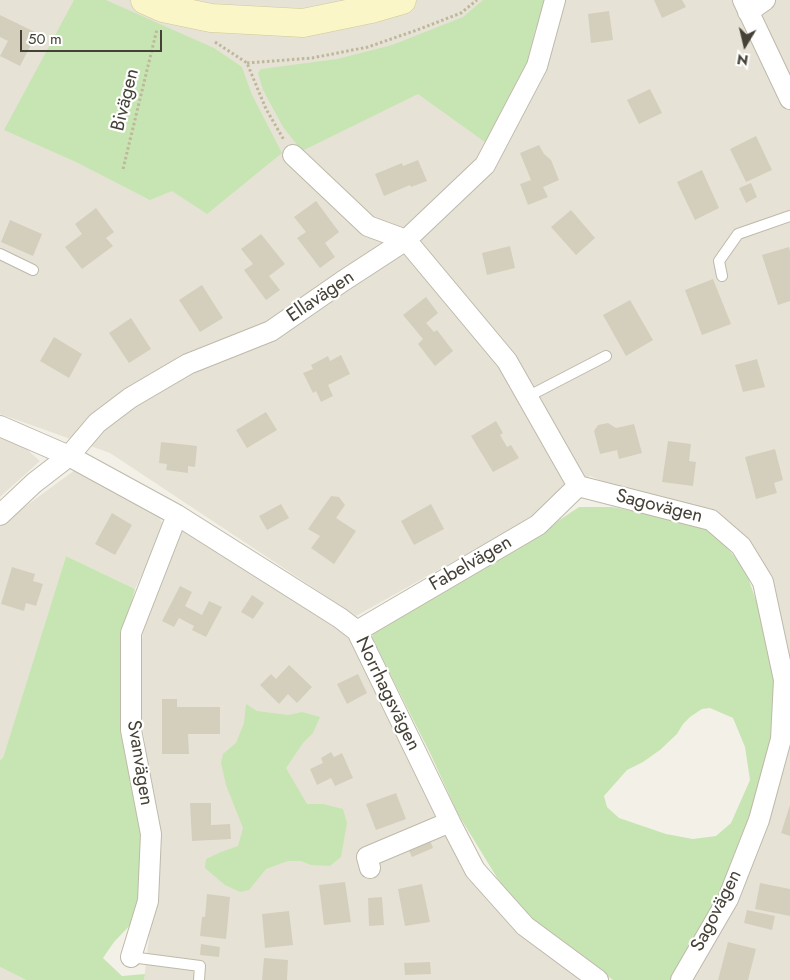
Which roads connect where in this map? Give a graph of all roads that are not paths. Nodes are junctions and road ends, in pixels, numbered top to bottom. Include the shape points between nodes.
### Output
1 (402, 0) edge
2 (555, 0) edge
3 (764, 0) edge
4 (154, 4) edge
5 (746, 6) edge
6 (790, 99) edge
7 (293, 155) road end
8 (790, 216) edge
9 (406, 240) junction
10 (0, 254) edge
11 (33, 270) dead end
12 (722, 276) dead end
13 (606, 356) dead end
14 (527, 397) junction
15 (0, 426) edge
16 (69, 456) junction
17 (578, 486) junction
18 (0, 515) edge
19 (177, 515) junction
20 (357, 631) junction
21 (450, 822) junction
22 (370, 868) dead end
23 (132, 957) joint
24 (199, 980) edge
25 (598, 980) edge
26 (680, 980) edge

1 - 4 street via 303,23 211,18
2 - 9 street, Ellavägen via 537,66 485,165
3 - 5 street
5 - 6 street
7 - 9 street via 368,226
8 - 12 lane via 738,234 719,261
9 - 14 street via 507,361
9 - 16 street, Ellavägen via 271,331 188,364 130,398 97,424
10 - 11 lane
13 - 14 lane
14 - 17 street
15 - 16 street, Norrhagsvägen
16 - 18 street, Ellavägen
16 - 19 street, Norrhagsvägen
17 - 20 street, Fabelvägen via 538,525
17 - 26 street, Sagovägen via 711,520 741,546 763,582 784,680 781,739 758,820 728,899
19 - 20 street, Norrhagsvägen
19 - 23 street, Svanvägen via 131,633 131,730 151,834 148,902
20 - 21 street, Norrhagsvägen
21 - 22 street via 367,857
21 - 25 street, Norrhagsvägen via 476,870 525,926
23 - 24 lane via 200,966

